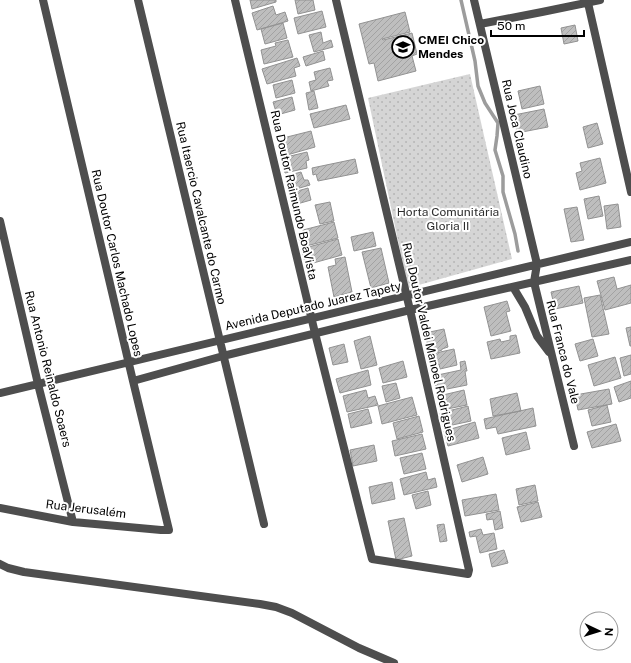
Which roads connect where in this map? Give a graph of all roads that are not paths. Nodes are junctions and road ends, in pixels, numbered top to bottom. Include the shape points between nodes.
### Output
1 (44, 0) edge
2 (138, 0) edge
3 (235, 0) edge
4 (336, 0) edge
5 (474, 0) edge
6 (600, 0) edge
7 (588, 2) junction
8 (480, 24) junction
9 (631, 192) edge
10 (0, 221) edge
11 (631, 242) edge
12 (631, 260) edge
13 (537, 264) junction
14 (534, 282) junction
15 (513, 287) junction
16 (406, 296) junction
17 (410, 310) junction
18 (312, 318) junction
19 (315, 333) junction
20 (219, 340) junction
21 (222, 356) junction
22 (552, 356) junction
23 (128, 362) junction
24 (133, 381) junction
25 (38, 384) junction
26 (0, 393) edge
27 (574, 446) dead end
28 (0, 508) edge
29 (73, 522) junction
30 (264, 524) dead end
31 (169, 530) joint
32 (372, 559) joint
33 (0, 564) edge
34 (394, 663) edge

1 - 23 street, Rua Doutor Carlos Machado Lopes
2 - 20 street, Rua Itaercio Cavalcante do Carmo
3 - 18 street, Rua Doutor Raimundo BoaVista
4 - 16 street, Rua Doutor Valdei Manoel Rodrigues
5 - 8 street, Rua Joca Claudino
6 - 7 street
7 - 8 street
7 - 9 street
8 - 13 street, Rua Joca Claudino
10 - 25 street, Rua Antonio Reinaldo Soaers
11 - 13 street, Avenida Deputado Juarez Tapety
12 - 14 street
13 - 14 street, Rua Franca do Vale
13 - 16 street, Avenida Deputado Juarez Tapety
14 - 15 street
14 - 22 street, Rua Franca do Vale
15 - 17 street
15 - 22 street via 537,336
16 - 17 street, Rua Doutor Valdei Manoel Rodrigues
16 - 18 street, Avenida Deputado Juarez Tapety
17 - 19 street
17 - 32 street, Rua Doutor Valdei Manoel Rodrigues via 469,570 468,574
18 - 19 street, Rua Doutor Raimundo BoaVista
18 - 20 street, Avenida Deputado Juarez Tapety
19 - 21 street
19 - 32 street, Rua Doutor Raimundo BoaVista
20 - 21 street, Rua Itaercio Cavalcante do Carmo
20 - 23 street, Avenida Deputado Juarez Tapety
21 - 24 street
21 - 30 street, Rua Itaercio Cavalcante do Carmo
22 - 27 street, Rua Franca do Vale
23 - 24 street, Rua Doutor Carlos Machado Lopes
23 - 25 street, Avenida Deputado Juarez Tapety
24 - 31 street, Rua Doutor Carlos Machado Lopes
25 - 26 street, Avenida Deputado Juarez Tapety
25 - 29 street, Rua Antonio Reinaldo Soaers
28 - 29 street, Rua Jerusalém
29 - 31 street, Rua Jerusalém
33 - 34 street via 24,572 276,607

